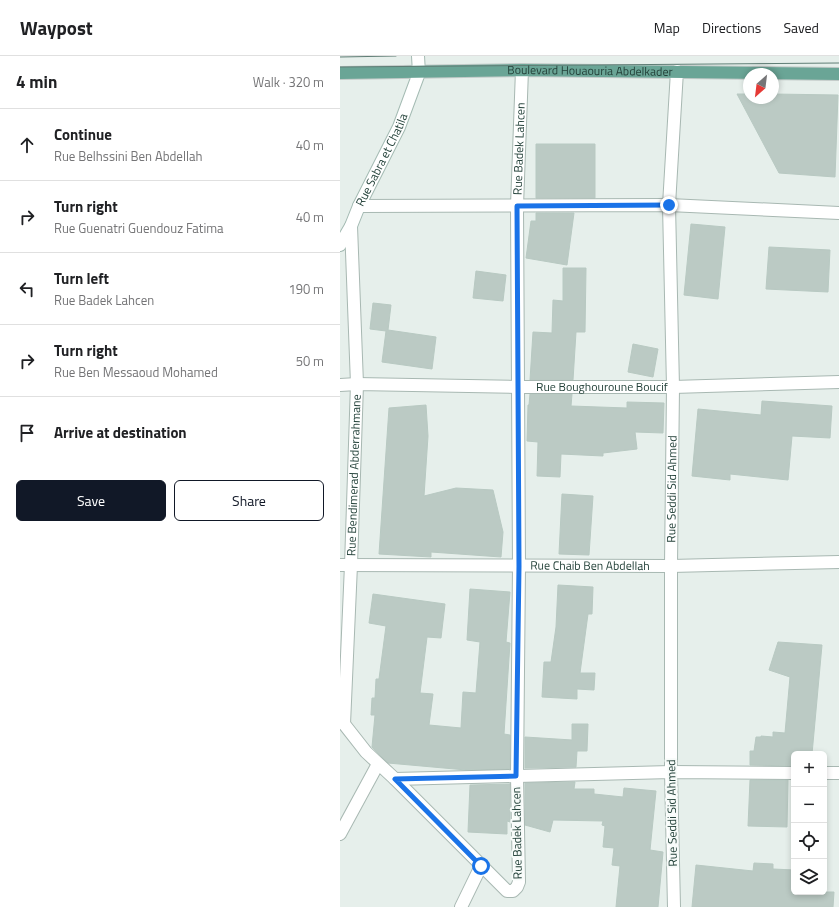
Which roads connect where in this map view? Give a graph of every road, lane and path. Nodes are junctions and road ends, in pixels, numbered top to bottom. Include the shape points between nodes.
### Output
1 (418, 56) edge
2 (522, 70) junction
3 (677, 72) junction
4 (340, 73) edge
5 (419, 73) junction
6 (839, 74) edge
7 (669, 205) junction
8 (360, 206) junction
9 (517, 206) junction
10 (839, 213) edge
11 (351, 226) junction
12 (340, 245) edge
13 (839, 382) edge
14 (357, 384) junction
15 (340, 385) edge
16 (518, 387) junction
17 (673, 387) junction
18 (839, 562) edge
19 (346, 565) edge
20 (519, 566) junction
21 (671, 566) junction
22 (342, 723) edge
23 (378, 764) junction
24 (671, 772) junction
25 (791, 773) edge
26 (827, 773) edge
27 (839, 773) edge
28 (516, 776) junction
29 (395, 779) junction
30 (340, 834) edge
31 (481, 866) junction
32 (461, 907) edge
33 (674, 907) edge

1 - 5 street
2 - 3 main road, Boulevard Houaouria Abdelkader
2 - 5 main road, Boulevard Houaouria Abdelkader
2 - 9 street, Rue Badek Lahcen
3 - 6 main road, Boulevard Houaouria Abdelkader
3 - 7 street, Rue Seddi Sid Ahmed
4 - 5 main road, Boulevard Houaouria Abdelkader
5 - 8 street, Rue Sabra et Chatila via 399,127
7 - 9 street
7 - 10 street
7 - 17 street, Rue Seddi Sid Ahmed
8 - 9 street
8 - 11 street, Rue Sabra et Chatila
9 - 16 street, Rue Badek Lahcen
11 - 12 street, Rue Sabra et Chatila
11 - 14 street, Rue Bendimerad Abderrahmane
13 - 17 street, Rue Boughouroune Boucif
14 - 15 street, Rue Boughouroune Boucif
14 - 16 street, Rue Boughouroune Boucif
14 - 19 street, Rue Bendimerad Abderrahmane
16 - 17 street, Rue Boughouroune Boucif
16 - 20 street, Rue Badek Lahcen
17 - 21 street, Rue Seddi Sid Ahmed
18 - 21 street, Rue Chaib Ben Abdellah
19 - 20 street, Rue Chaib Ben Abdellah
19 - 22 street, Rue Bendimerad Abderrahmane
20 - 21 street, Rue Chaib Ben Abdellah
20 - 28 street, Rue Badek Lahcen
21 - 24 street, Rue Seddi Sid Ahmed
22 - 23 street
23 - 29 street
23 - 30 street
24 - 25 street
24 - 28 street
24 - 33 street, Rue Seddi Sid Ahmed
26 - 27 street
28 - 29 street
28 - 31 street, Rue Badek Lahcen via 519,882 517,887 513,891 507,891
29 - 31 street
31 - 32 street

